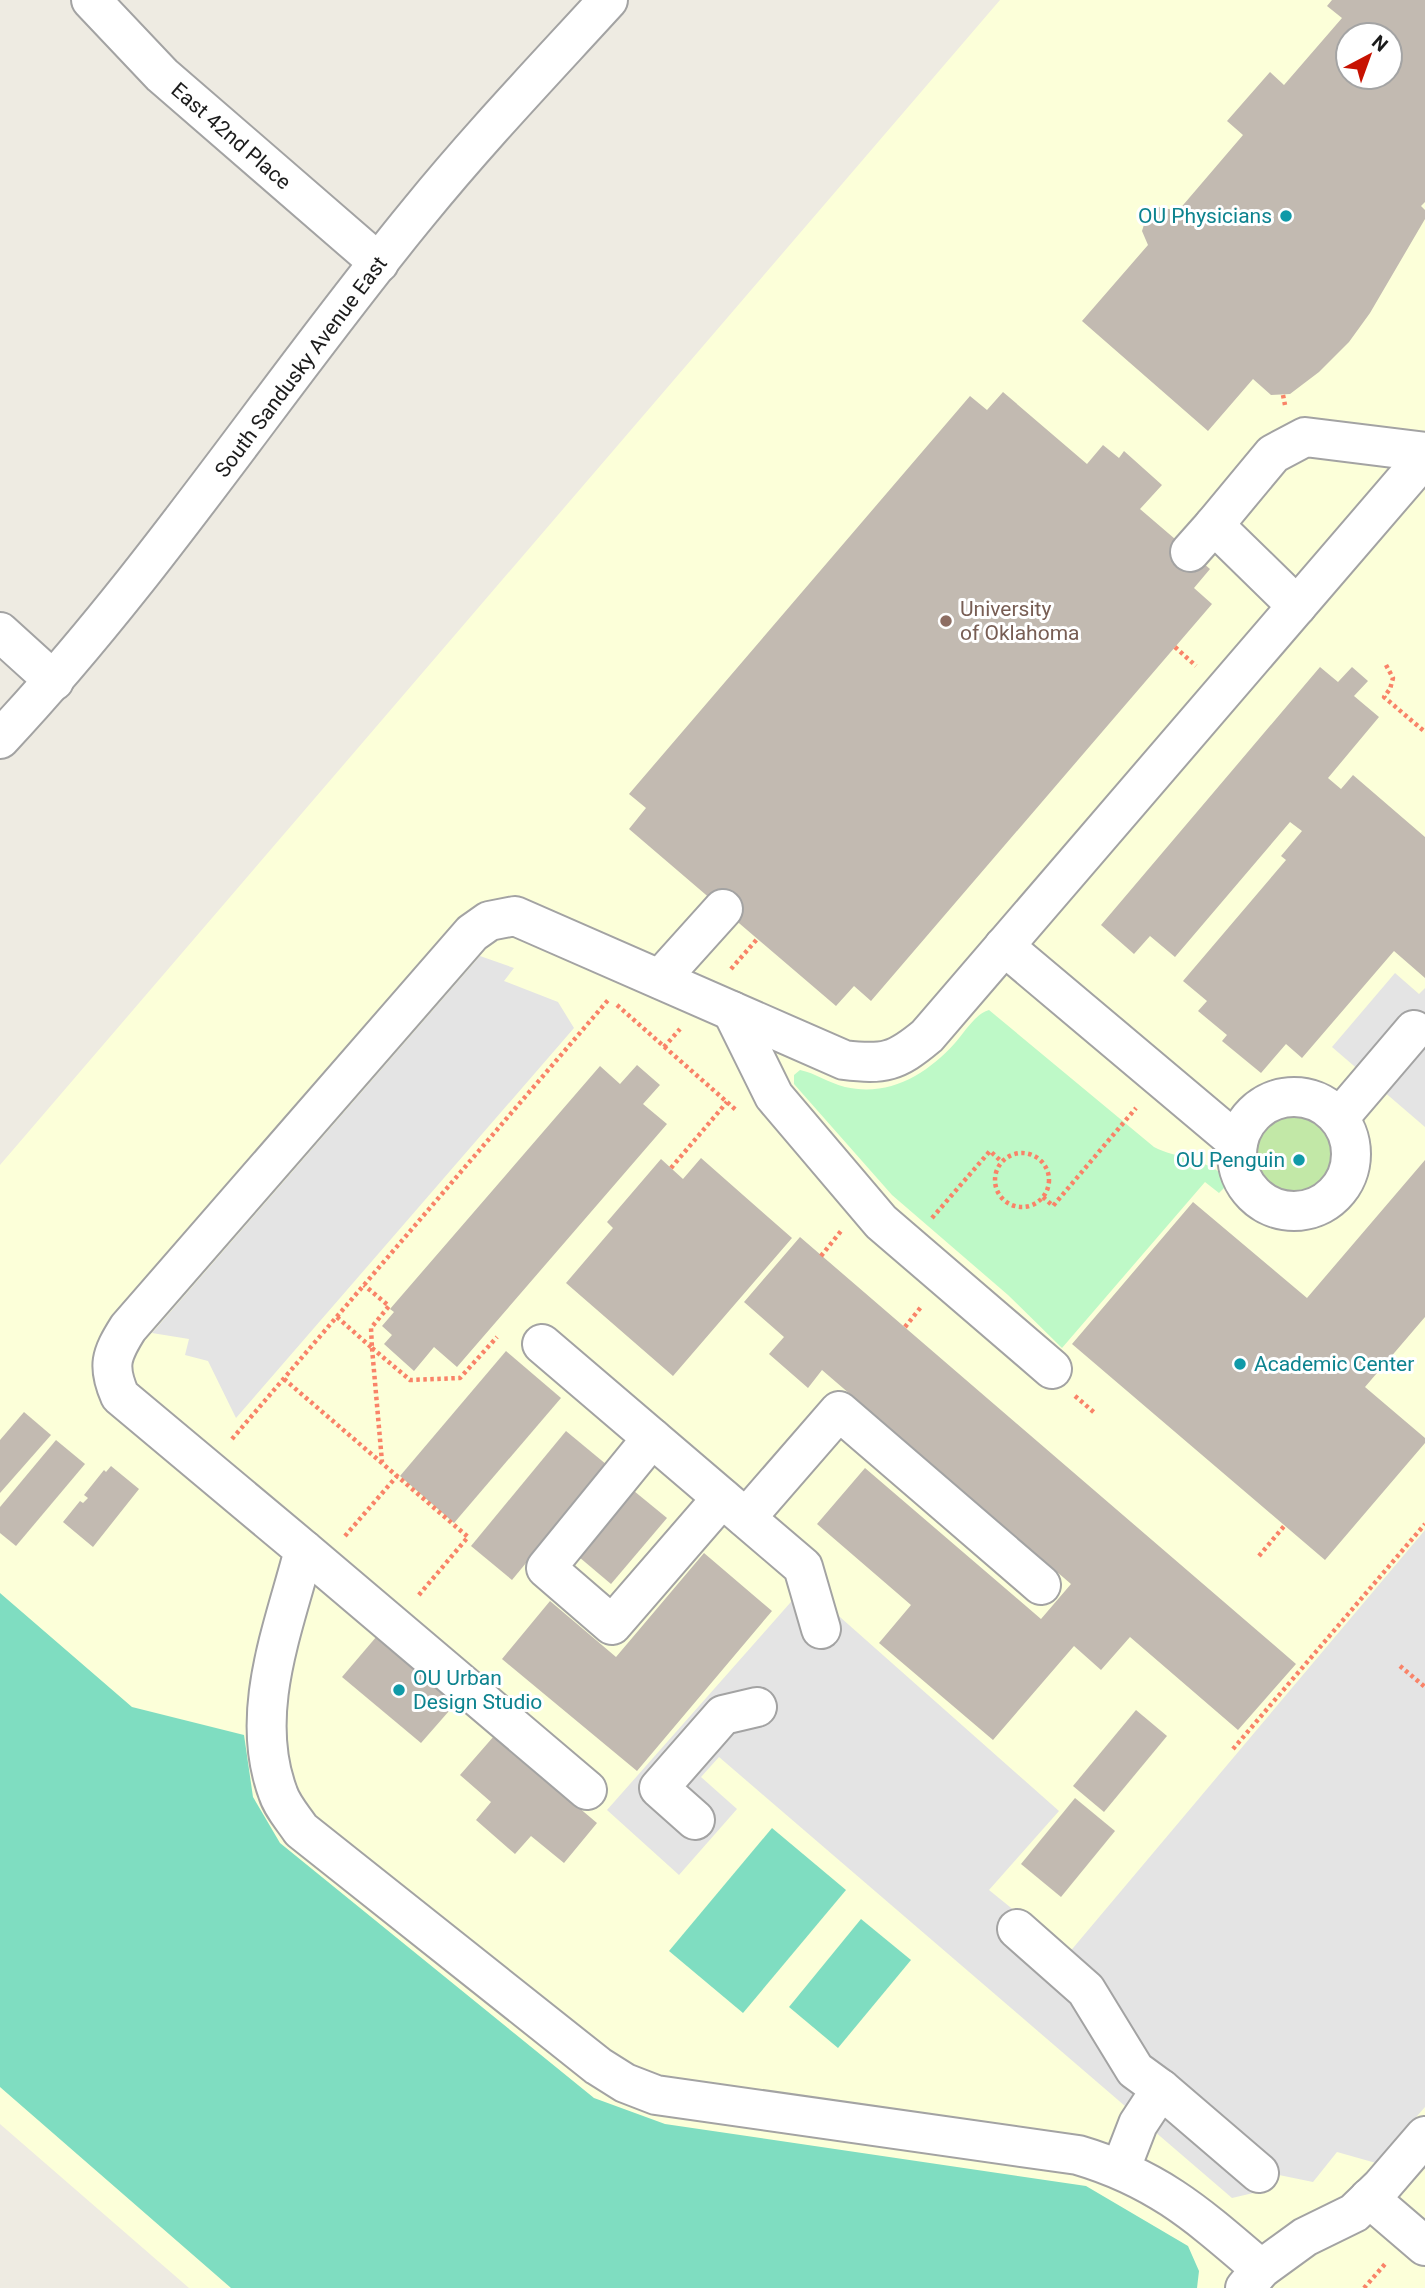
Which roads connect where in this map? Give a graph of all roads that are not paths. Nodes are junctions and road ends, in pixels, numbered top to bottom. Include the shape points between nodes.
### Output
1 (92, 0) edge
2 (608, 0) edge
3 (379, 263) junction
4 (1425, 452) edge
5 (1425, 457) edge
6 (1297, 606) junction
7 (0, 632) edge
8 (54, 681) junction
9 (0, 739) edge
10 (733, 917) dead end
11 (1004, 946) junction
12 (672, 984) junction
13 (732, 1011) junction
14 (1414, 1030) dead end
15 (1339, 1118) junction
16 (1238, 1143) junction
17 (542, 1344) dead end
18 (1052, 1369) dead end
19 (652, 1438) junction
20 (734, 1508) junction
21 (320, 1547) junction
22 (1041, 1585) dead end
23 (821, 1629) dead end
24 (757, 1707) dead end
25 (587, 1790) dead end
26 (695, 1820) dead end
27 (1017, 1929) dead end
28 (1161, 2089) junction
29 (1425, 2136) edge
30 (1121, 2168) junction
31 (1259, 2174) dead end
32 (1369, 2198) junction
33 (1425, 2246) edge
34 (1253, 2278) edge

1 - 3 street, East 42nd Place via 162,75
2 - 3 street, South Sandusky Avenue East via 417,213
3 - 8 street, South Sandusky Avenue East via 177,531
4 - 6 street via 1305,437 1273,454 1202,539
5 - 6 street
6 - 11 street
7 - 8 street
8 - 9 street, South Sandusky Avenue East
10 - 12 street
11 - 13 street via 927,1036 887,1063 844,1060
11 - 16 street
12 - 13 street
12 - 21 street via 515,916 489,921 472,933 128,1328 113,1352 112,1377 120,1396
13 - 18 street via 774,1096 881,1222
14 - 15 street
15 - 16 street via 1310,1100 1282,1098 1268,1102 1252,1116
15 - 16 street via 1350,1146 1347,1174 1331,1197 1305,1210 1277,1209 1253,1194 1239,1169
17 - 19 street
19 - 20 street
19 - 20 street via 546,1568 612,1625
20 - 22 street via 839,1411
20 - 23 street via 803,1567
21 - 25 street
21 - 30 street via 270,1681 266,1722 269,1766 279,1796 301,1830 598,2066 656,2095 1079,2155
24 - 26 street via 723,1715 659,1788
27 - 28 street via 1086,1990 1135,2070
28 - 30 street via 1138,2124
28 - 31 street
29 - 32 street
30 - 34 street via 1184,2204
32 - 33 street
32 - 34 street via 1354,2213 1305,2237

